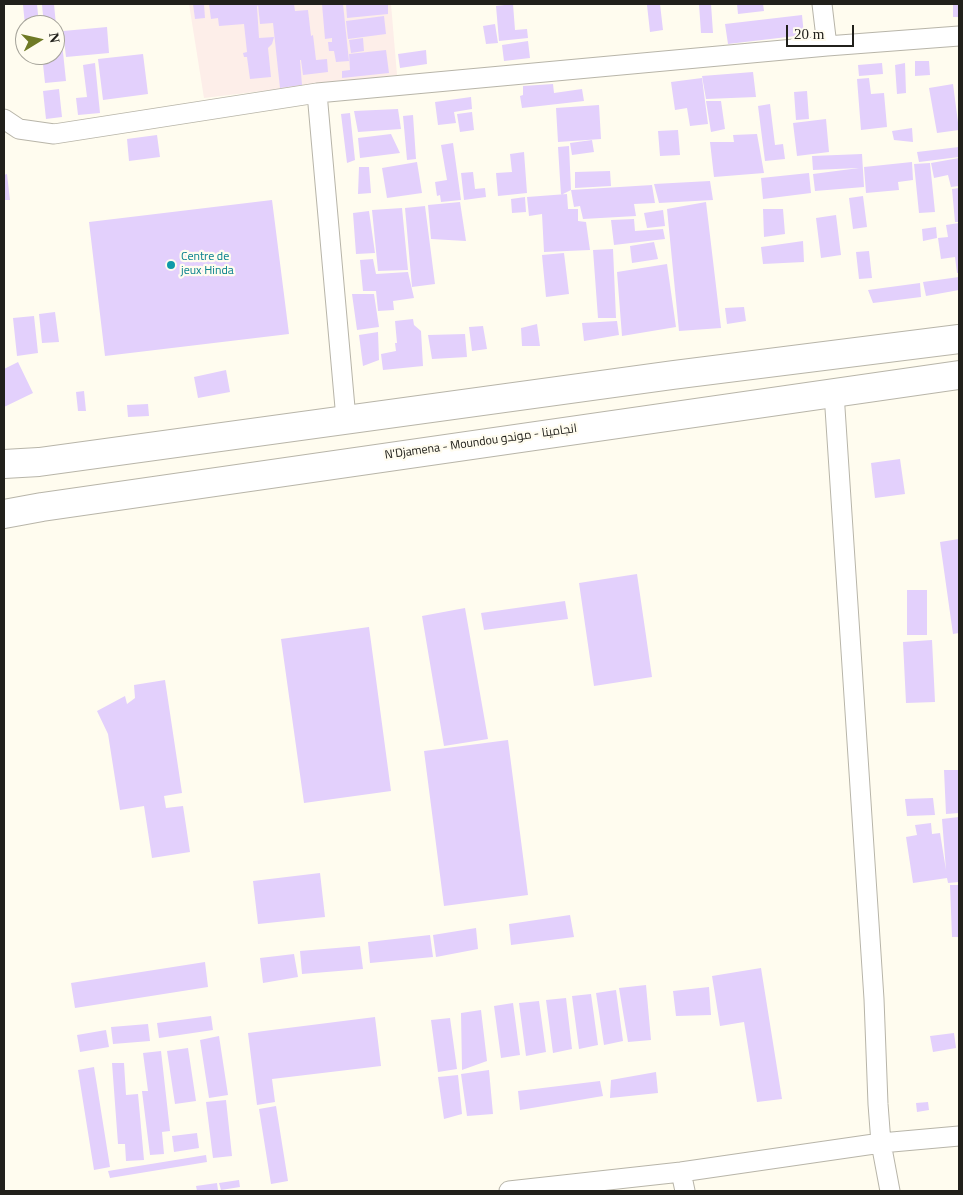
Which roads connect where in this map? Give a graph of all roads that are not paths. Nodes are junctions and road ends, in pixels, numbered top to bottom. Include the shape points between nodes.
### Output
1 (822, 4) edge
2 (959, 36) edge
3 (827, 46) junction
4 (317, 93) junction
5 (4, 119) edge
6 (959, 339) edge
7 (959, 375) edge
8 (834, 393) junction
9 (346, 419) junction
10 (4, 464) edge
11 (4, 514) edge
12 (959, 1136) edge
13 (881, 1142) junction
14 (681, 1172) junction
15 (509, 1191) edge
16 (685, 1191) edge
17 (890, 1191) edge

1 - 3 street
2 - 3 street
3 - 4 street
4 - 5 street via 54,134 19,128
4 - 9 street
6 - 9 main road
7 - 8 main road, N'Djamena - Moundou انجامينا - موندو
8 - 11 main road, N'Djamena - Moundou انجامينا - موندو
8 - 13 street
9 - 10 main road
12 - 13 street
13 - 14 street
13 - 17 street
14 - 15 street
14 - 16 street

